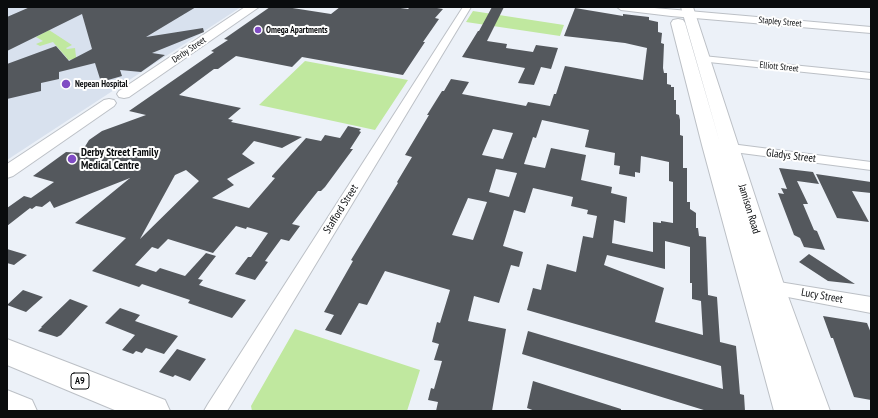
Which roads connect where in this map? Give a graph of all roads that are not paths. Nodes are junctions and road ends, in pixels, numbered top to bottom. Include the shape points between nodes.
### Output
1 (253, 7) edge
2 (467, 7) edge
3 (621, 7) edge
4 (682, 10) edge
5 (871, 30) edge
6 (695, 58) junction
7 (871, 76) edge
8 (721, 146) junction
9 (871, 166) edge
10 (7, 172) edge
11 (763, 286) junction
12 (871, 305) edge
13 (7, 352) edge
14 (7, 405) edge
15 (21, 411) edge
16 (154, 411) edge
17 (215, 411) edge
18 (789, 411) edge
19 (815, 411) edge

1 - 10 street, Derby Street via 124,94 115,93 109,96 105,100 109,103
2 - 17 street, Stafford Street
3 - 4 street, Stapley Street
4 - 5 street, Stapley Street
4 - 6 main road, Jamison Road
6 - 7 street, Elliott Street
6 - 8 main road, Jamison Road
8 - 9 street, Gladys Street
8 - 11 main road, Jamison Road
11 - 12 street, Lucy Street
11 - 18 main road, Jamison Road
11 - 19 main road, Jamison Road
13 - 16 highway, A9
14 - 15 highway

